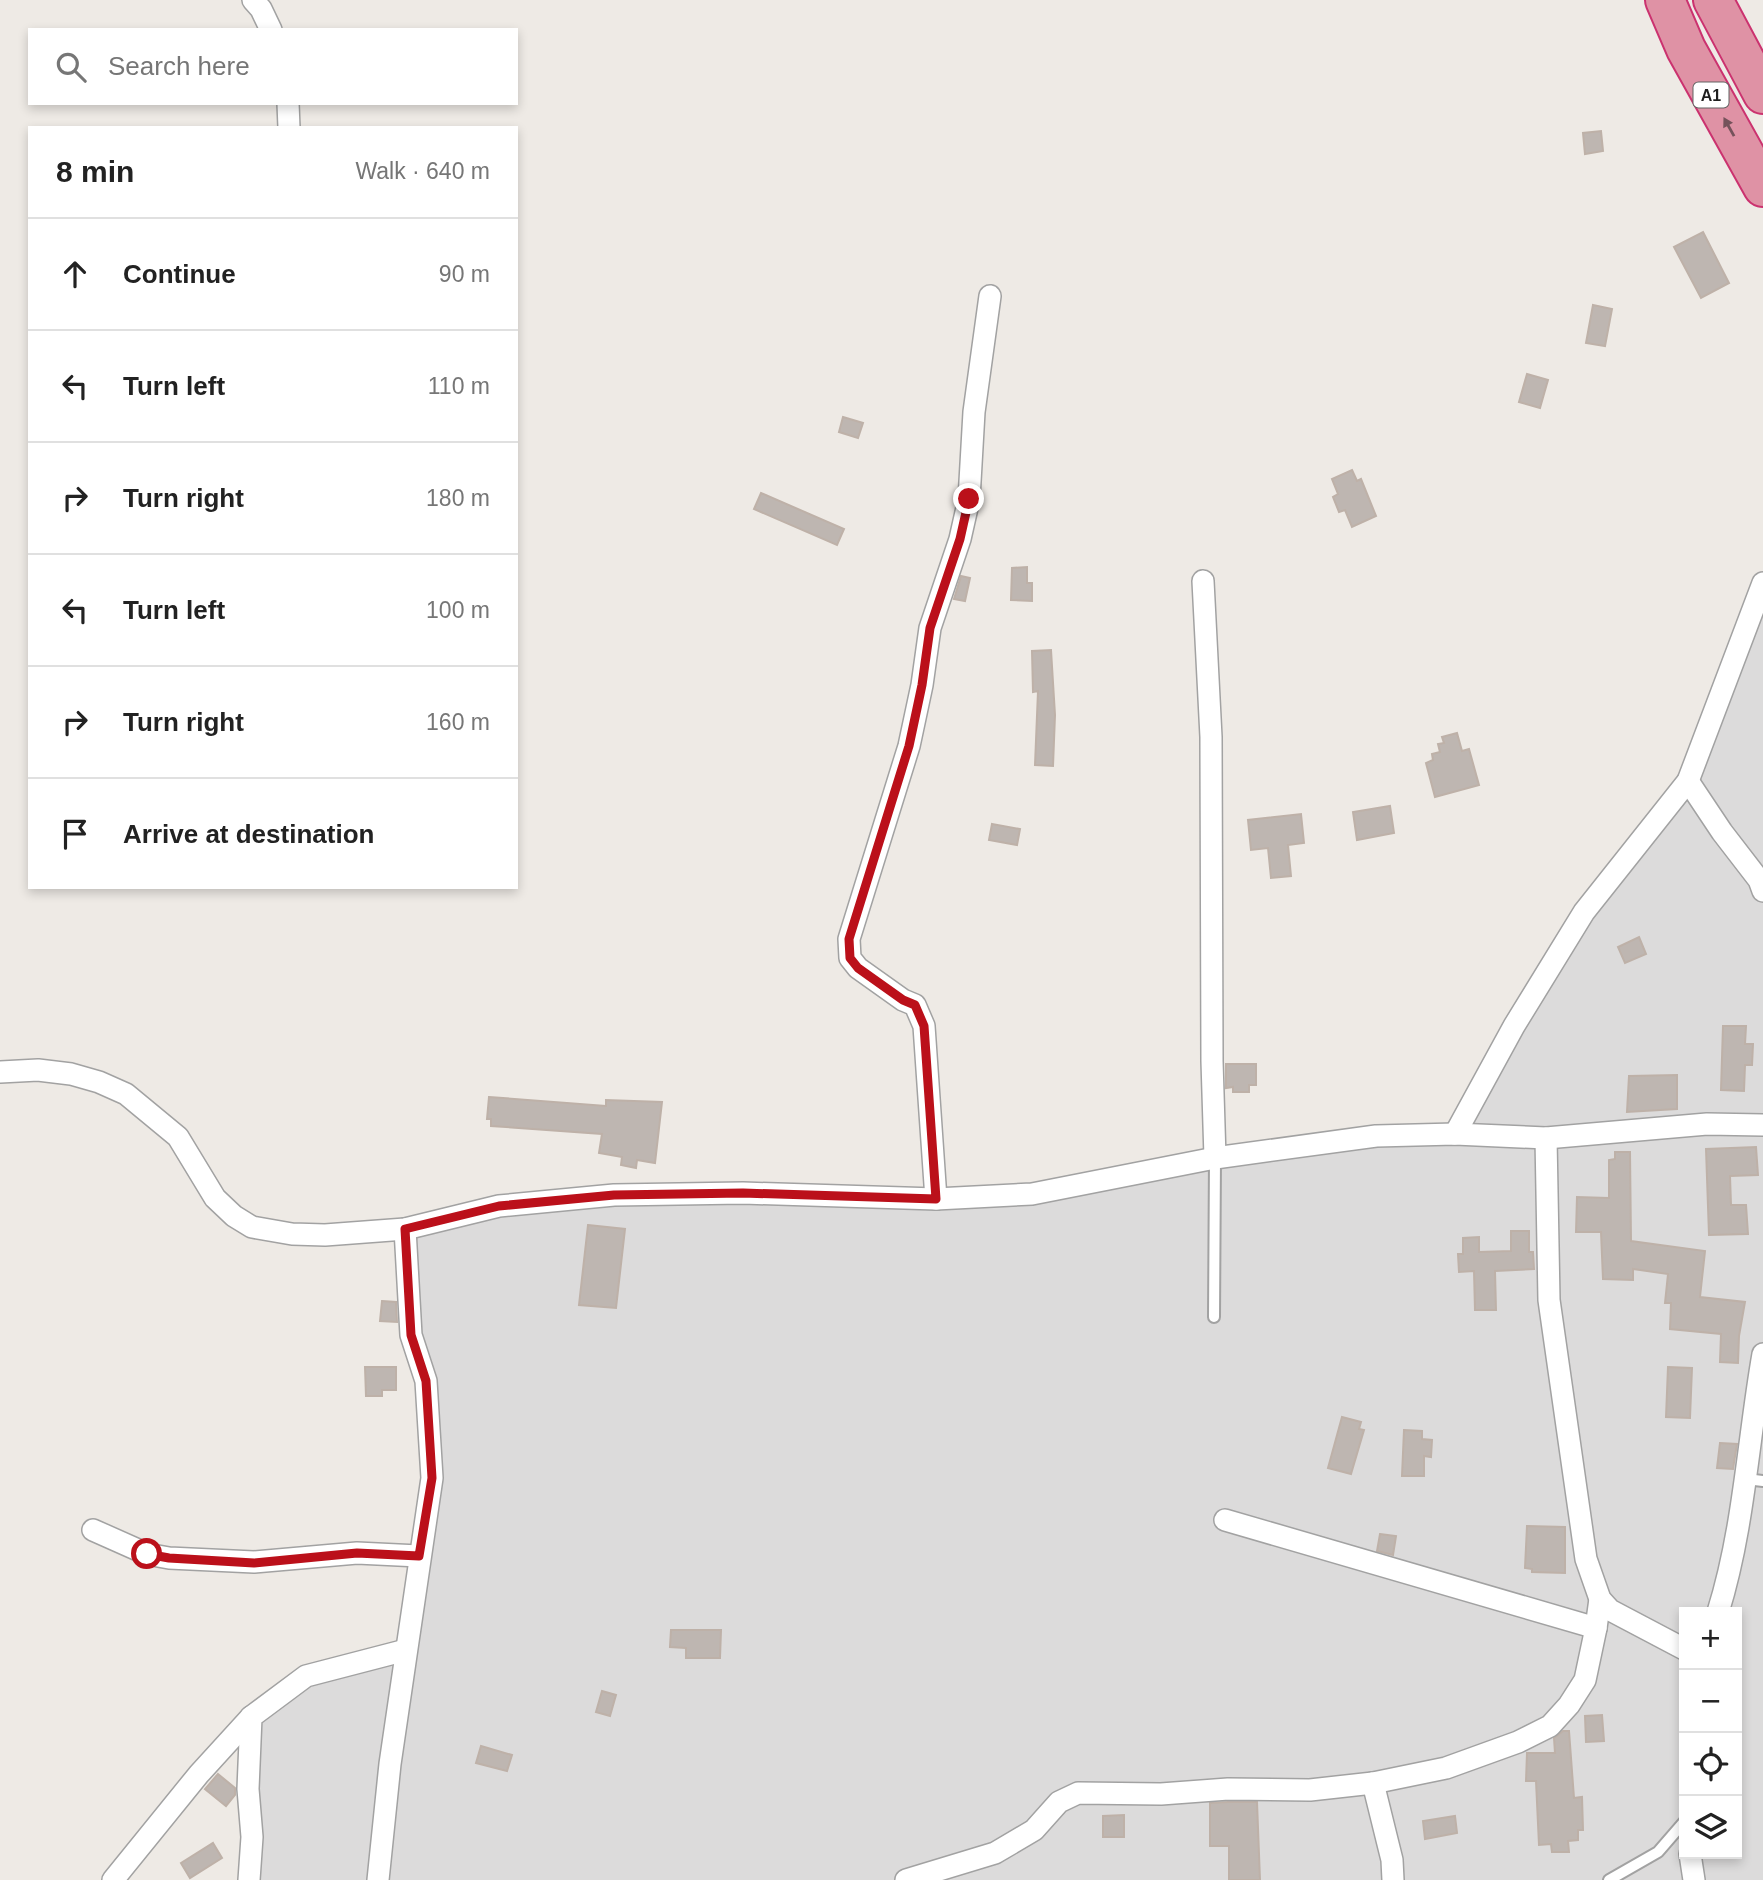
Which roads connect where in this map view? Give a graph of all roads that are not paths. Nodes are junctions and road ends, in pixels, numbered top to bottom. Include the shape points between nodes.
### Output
1 (1665, 0) edge
2 (1713, 0) edge
3 (264, 3) edge
4 (270, 28) edge
5 (1752, 49) edge
6 (1763, 94) edge
7 (288, 105) edge
8 (289, 126) edge
9 (1763, 187) edge
10 (990, 296) dead end
11 (1203, 581) dead end
12 (1763, 583) edge
13 (1688, 781) junction
14 (1763, 891) edge
15 (0, 1072) edge
16 (1763, 1125) edge
17 (1455, 1134) junction
18 (1546, 1138) junction
19 (1215, 1158) junction
20 (936, 1199) junction
21 (405, 1229) junction
22 (1214, 1317) dead end
23 (1763, 1354) edge
24 (1754, 1480) edge
25 (1225, 1520) dead end
26 (93, 1530) dead end
27 (419, 1556) junction
28 (1600, 1599) junction
29 (1720, 1607) edge
30 (1596, 1628) junction
31 (1679, 1646) edge
32 (406, 1650) junction
33 (251, 1717) junction
34 (1373, 1783) junction
35 (1679, 1828) edge
36 (1691, 1859) edge
37 (1631, 1867) junction
38 (113, 1880) edge
39 (249, 1880) edge
40 (378, 1880) edge
41 (905, 1880) edge
42 (1393, 1880) edge
43 (1609, 1880) edge
44 (1631, 1880) edge
45 (1694, 1880) edge

9 -> 1 highway, A1 via 1686,49
2 - 5 highway, A1
3 - 4 street
5 - 6 highway, A1
7 - 8 street
10 - 20 street via 974,412 969,499 930,628 909,746 849,939 850,958 858,968 915,1005 921,1016
11 - 19 street via 1211,737
12 - 13 street
13 - 14 street
13 - 17 street via 1584,912
15 - 21 street via 71,1074 126,1094 178,1137 215,1198 252,1227 325,1235
16 - 18 street via 1707,1124
17 - 18 street
17 - 19 street via 1376,1136
18 - 28 street via 1549,1300 1587,1559
19 - 20 street via 1032,1194
19 - 22 lane
20 - 21 street via 743,1193 614,1195 499,1206
21 - 27 street via 411,1335 426,1381 432,1478
23 - 24 street
24 - 29 street
25 - 30 street
26 - 27 street via 147,1554 169,1558 254,1563 357,1553
27 - 32 street
28 - 30 street
28 - 31 street via 1624,1619
30 - 34 street via 1585,1680 1550,1726 1446,1768
32 - 33 street via 306,1676
32 - 40 street
33 - 38 street
33 - 39 street
34 - 41 street via 1310,1790 1078,1793 1059,1802 1034,1830 995,1853
34 - 42 street
35 - 37 lane via 1658,1852
36 - 45 street
37 - 43 lane
37 - 44 lane

